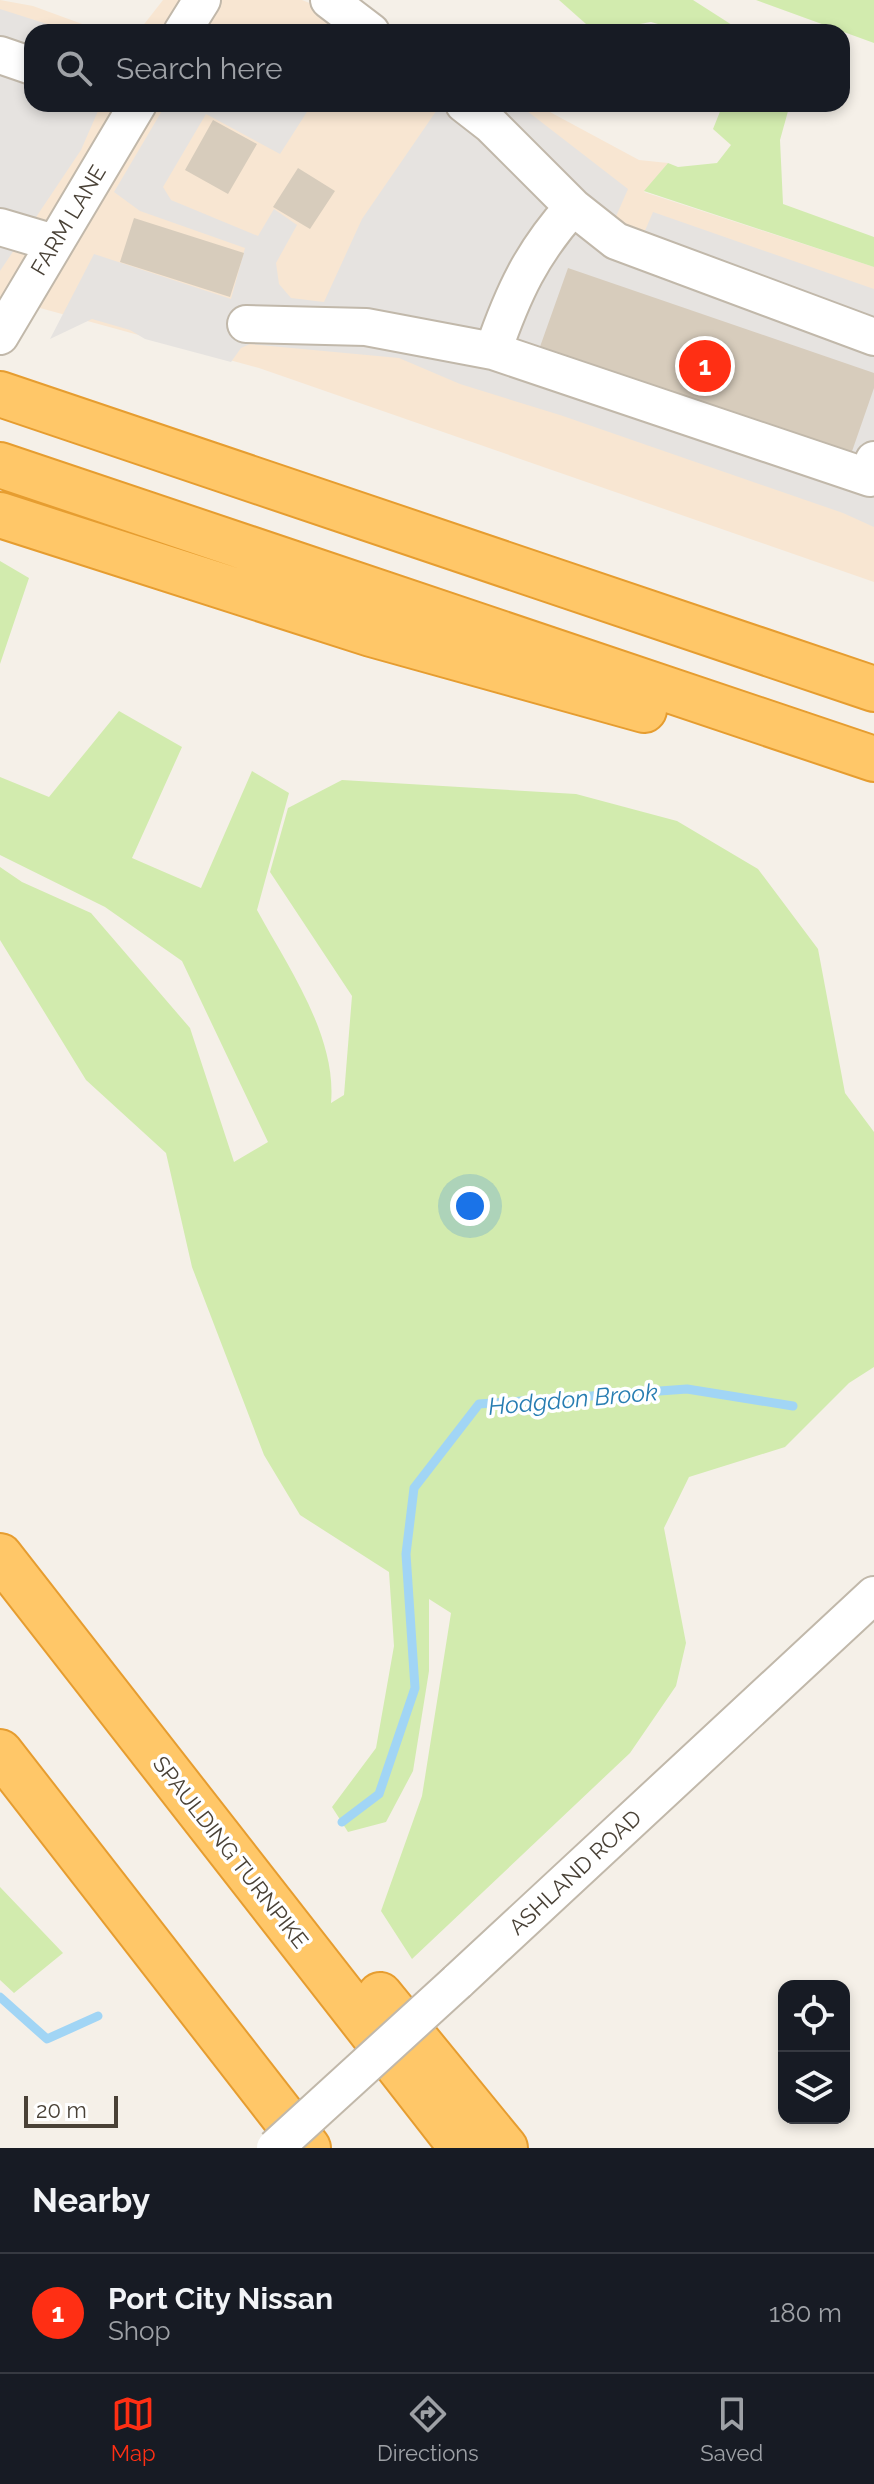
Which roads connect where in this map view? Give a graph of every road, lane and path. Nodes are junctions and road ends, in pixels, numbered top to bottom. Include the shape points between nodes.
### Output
1 (202, 0) edge
2 (329, 0) edge
3 (187, 24) edge
4 (360, 24) edge
5 (0, 55) edge
6 (24, 63) edge
7 (133, 112) edge
8 (474, 112) edge
9 (573, 207) junction
10 (0, 227) edge
11 (54, 243) junction
12 (246, 324) dead end
13 (0, 336) edge
14 (874, 337) edge
15 (493, 351) junction
16 (0, 394) edge
17 (0, 465) edge
18 (873, 473) edge
19 (0, 515) edge
20 (874, 689) edge
21 (874, 759) edge
22 (874, 776) edge
23 (0, 1556) edge
24 (874, 1595) edge
25 (116, 1705) junction
26 (0, 1752) edge
27 (275, 2148) edge
28 (308, 2148) edge
29 (462, 2148) edge
30 (505, 2148) edge

1 - 3 street
2 - 4 street
5 - 6 street
7 - 11 street, FARM LANE
8 - 9 street
9 - 14 street via 616,241
9 - 15 street via 541,243 512,296
10 - 11 street
11 - 13 street, FARM LANE
12 - 15 street via 366,327
15 - 18 street
16 - 20 highway
17 - 21 highway
19 - 22 highway via 371,634
23 - 25 highway, SPAULDING TURNPIKE
24 - 27 street, ASHLAND ROAD, bridge
25 - 29 highway, SPAULDING TURNPIKE
25 - 30 highway via 386,2002
26 - 28 highway

